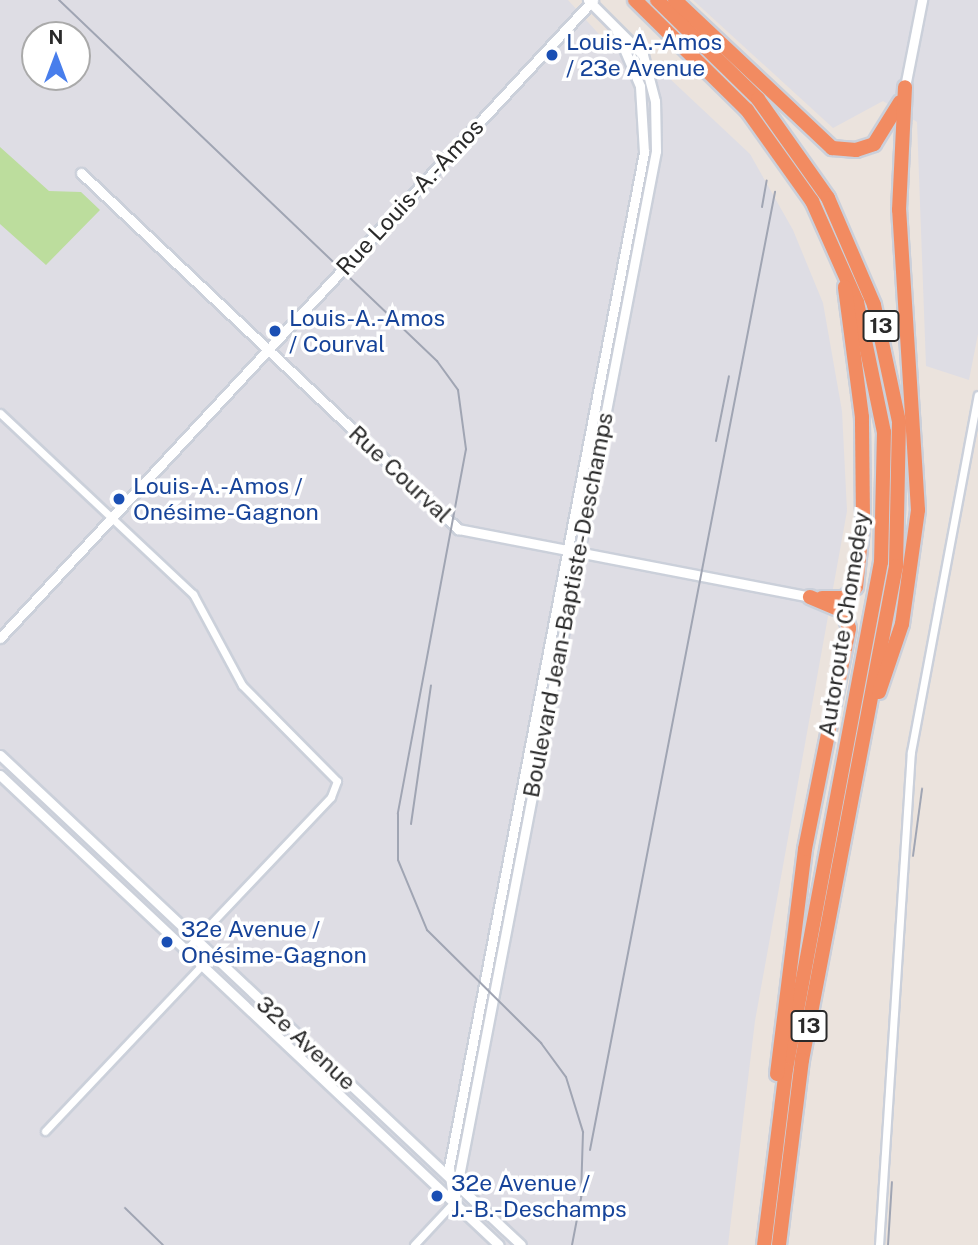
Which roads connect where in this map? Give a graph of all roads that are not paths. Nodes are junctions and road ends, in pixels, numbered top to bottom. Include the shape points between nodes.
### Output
1 (635, 0) edge
2 (657, 0) edge
3 (675, 0) edge
4 (922, 0) edge
5 (591, 1) edge
6 (610, 22) junction
7 (905, 87) junction
8 (81, 173) dead end
9 (842, 262) junction
10 (268, 350) junction
11 (978, 395) edge
12 (0, 413) edge
13 (112, 518) junction
14 (568, 551) junction
15 (579, 553) junction
16 (810, 597) junction
17 (0, 638) edge
18 (545, 671) junction
19 (555, 673) junction
20 (867, 723) junction
21 (0, 755) edge
22 (0, 775) edge
23 (196, 940) junction
24 (186, 950) junction
25 (202, 965) junction
26 (478, 1013) junction
27 (489, 1015) junction
28 (45, 1131) dead end
29 (770, 1172) junction
30 (447, 1176) junction
31 (456, 1185) junction
32 (454, 1202) junction
33 (414, 1245) edge
34 (499, 1245) edge
35 (521, 1245) edge
36 (764, 1245) edge
37 (779, 1245) edge
38 (879, 1245) edge

1 - 9 highway, Autoroute Chomedey / 13 via 770,138
2 - 20 highway, Autoroute Chomedey / 13 via 740,79 801,155 846,233 880,323 897,408 902,497 894,579
3 - 7 highway via 832,148 856,150 879,140
4 - 7 street
5 - 6 street, Boulevard Jean-Baptiste-Deschamps
5 - 10 street, Rue Louis-A.-Amos
6 - 14 street, Boulevard Jean-Baptiste-Deschamps via 640,86 645,143
6 - 15 street, Boulevard Jean-Baptiste-Deschamps via 645,60 657,143
7 - 20 highway via 899,210 917,520 897,646
8 - 10 street, Rue Courval
9 - 16 highway via 862,417 861,548 852,593
9 - 29 highway, Autoroute Chomedey / 13 via 878,387 885,530
10 - 13 street, Rue Louis-A.-Amos
10 - 14 street, Rue Courval via 458,529
11 - 38 street via 911,752
12 - 13 street
13 - 17 street, Rue Louis-A.-Amos
13 - 23 street via 193,594 242,685 337,780 331,797
14 - 15 street, Rue Courval
14 - 18 street, Boulevard Jean-Baptiste-Deschamps
15 - 16 street, Rue Courval
15 - 19 street, Boulevard Jean-Baptiste-Deschamps
16 - 29 highway via 843,611 849,628 804,861
18 - 19 street
18 - 26 street, Boulevard Jean-Baptiste-Deschamps
19 - 27 street, Boulevard Jean-Baptiste-Deschamps
20 - 37 highway, Autoroute Chomedey / 13 via 800,1072
21 - 23 street, 32e Avenue
22 - 24 street, 32e Avenue
23 - 24 street
23 - 30 street, 32e Avenue
24 - 25 street, 32e Avenue
25 - 28 street
25 - 32 street, 32e Avenue
26 - 27 street
26 - 30 street, Boulevard Jean-Baptiste-Deschamps
27 - 31 street, Boulevard Jean-Baptiste-Deschamps
29 - 36 highway, Autoroute Chomedey / 13
30 - 31 street, 32e Avenue
30 - 32 street, Boulevard Jean-Baptiste-Deschamps
31 - 32 street, Boulevard Jean-Baptiste-Deschamps
31 - 35 street, 32e Avenue
32 - 33 street
32 - 34 street, 32e Avenue

